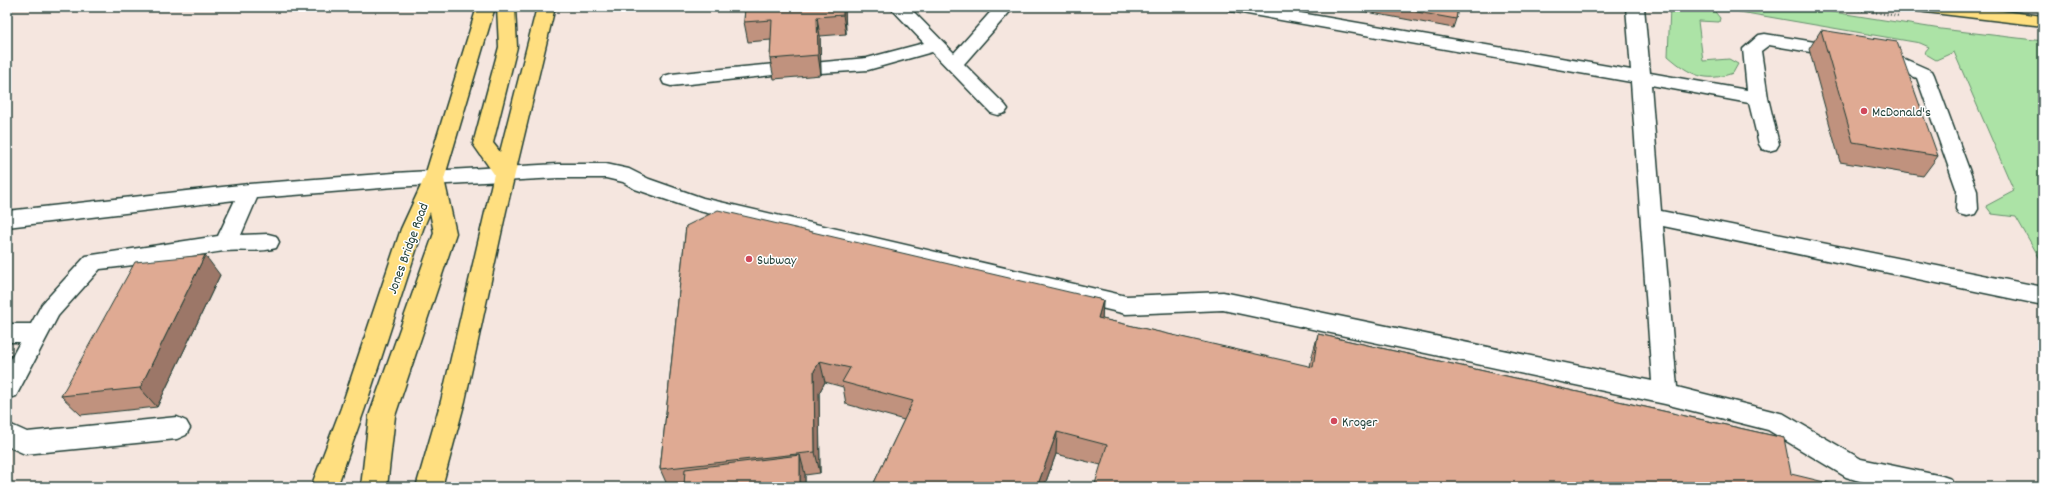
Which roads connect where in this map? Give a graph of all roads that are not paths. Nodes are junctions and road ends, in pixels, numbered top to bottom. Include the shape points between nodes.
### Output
1 (486, 7) edge
2 (506, 7) edge
3 (546, 7) edge
4 (899, 7) edge
5 (1004, 7) edge
6 (1236, 7) edge
7 (1635, 7) edge
8 (1925, 7) edge
9 (2043, 21) edge
10 (936, 45) junction
11 (954, 64) junction
12 (820, 67) dead end
13 (775, 70) edge
14 (1641, 78) junction
15 (671, 80) dead end
16 (1758, 98) junction
17 (998, 110) dead end
18 (1769, 144) dead end
19 (505, 174) junction
20 (434, 179) junction
21 (248, 191) junction
22 (1967, 209) dead end
23 (1652, 216) junction
24 (7, 219) edge
25 (226, 242) junction
26 (268, 242) dead end
27 (2043, 296) edge
28 (7, 333) edge
29 (37, 333) junction
30 (7, 389) edge
31 (1665, 394) junction
32 (177, 428) dead end
33 (7, 434) edge
34 (324, 487) edge
35 (374, 487) edge
36 (429, 487) edge
37 (1942, 487) edge

1 - 20 main road, Jones Bridge Road
2 - 19 main road via 508,48 483,144
3 - 19 main road
4 - 10 lane
5 - 11 lane
6 - 14 lane
7 - 14 lane
8 - 9 main road
10 - 11 lane
10 - 12 lane via 868,64
11 - 17 lane
13 - 15 lane
14 - 16 lane
14 - 23 lane
16 - 18 lane
16 - 22 lane via 1752,50 1765,39 1891,60 1925,75 1967,191
19 - 20 lane
19 - 31 lane via 606,171 629,176 642,184 699,204 1126,305 1224,301
19 - 36 main road via 491,226 453,401
20 - 21 lane
20 - 34 main road, Jones Bridge Road via 412,229
20 - 35 main road via 445,233 382,416
21 - 24 lane
21 - 25 lane
23 - 27 lane
23 - 31 lane
25 - 26 lane
25 - 29 lane via 156,255 94,262 50,310
28 - 29 lane
29 - 30 lane
31 - 37 lane via 1775,422 1855,469
32 - 33 lane via 25,443

